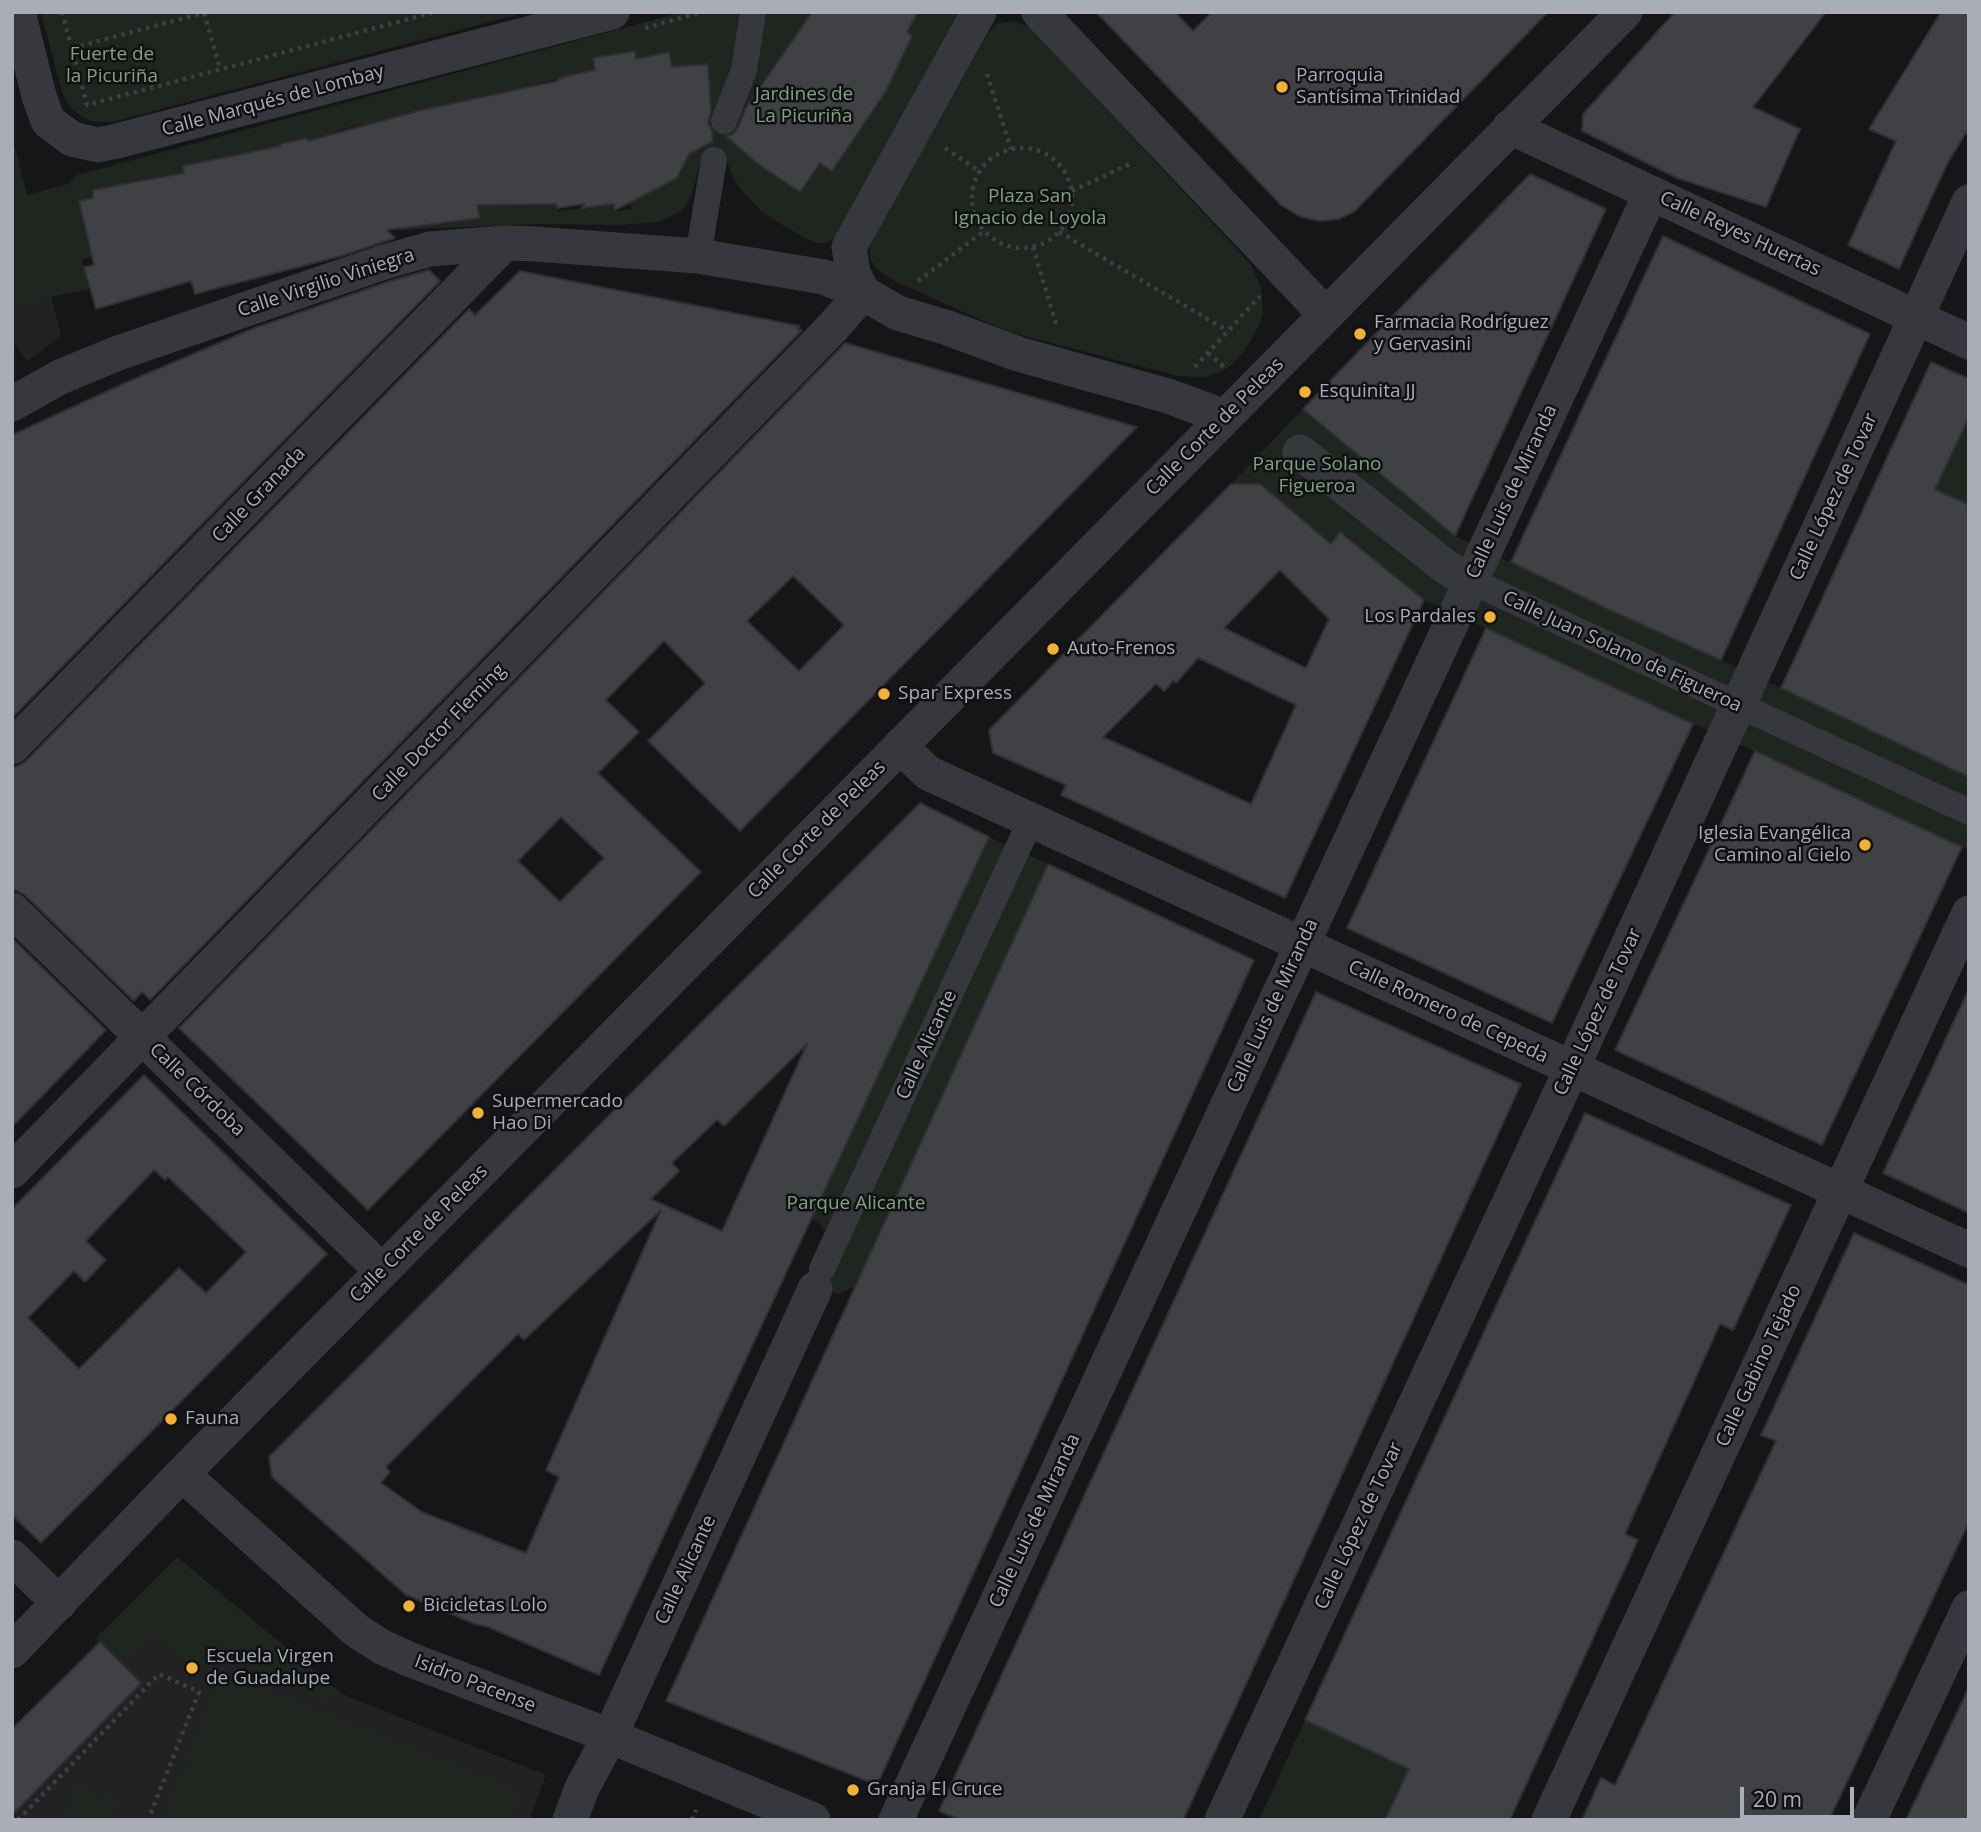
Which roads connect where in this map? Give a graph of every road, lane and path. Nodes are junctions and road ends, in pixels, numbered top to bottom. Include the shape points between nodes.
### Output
1 (18, 12) edge
2 (62, 12) edge
3 (205, 12) edge
4 (435, 12) edge
5 (612, 12) edge
6 (753, 12) edge
7 (1039, 12) edge
8 (1625, 12) edge
9 (975, 18) edge
10 (72, 48) junction
11 (220, 69) junction
12 (724, 121) dead end
13 (1510, 127) junction
14 (1153, 132) junction
15 (1011, 149) junction
16 (714, 160) dead end
17 (1072, 191) junction
18 (1651, 193) junction
19 (1969, 202) edge
20 (984, 232) junction
21 (1059, 232) junction
22 (505, 243) junction
23 (1033, 247) junction
24 (698, 256) junction
25 (1284, 271) junction
26 (863, 293) junction
27 (898, 313) junction
28 (1326, 314) junction
29 (1917, 317) junction
30 (1228, 331) junction
31 (1969, 342) edge
32 (1069, 369) junction
33 (1168, 396) junction
34 (12, 404) edge
35 (1225, 417) junction
36 (1300, 452) dead end
37 (1471, 581) junction
38 (1738, 706) junction
39 (900, 746) junction
40 (12, 747) edge
41 (1969, 812) edge
42 (1031, 820) junction
43 (12, 909) edge
44 (1969, 913) edge
45 (1302, 945) junction
46 (143, 1037) junction
47 (1572, 1069) junction
48 (12, 1171) edge
49 (1840, 1191) junction
50 (1969, 1250) edge
51 (382, 1271) junction
52 (818, 1279) joint
53 (181, 1475) junction
54 (12, 1557) edge
55 (59, 1603) junction
56 (1969, 1608) edge
57 (12, 1651) edge
58 (610, 1736) junction
59 (18, 1820) edge
60 (148, 1820) edge
61 (570, 1820) edge
62 (813, 1820) edge
63 (895, 1820) edge
64 (1222, 1820) edge
65 (1549, 1820) edge
66 (1869, 1820) edge

1 - 5 street, Calle Marqués de Lombay via 48,121 72,139 98,145
2 - 10 path
3 - 10 path
3 - 11 path
4 - 11 path
6 - 12 street via 744,70
7 - 14 street
8 - 13 street, Calle Corte de Peleas
9 - 15 path
9 - 26 street via 849,247 853,273
10 - 11 path via 87,105
13 - 18 street, Calle Reyes Huertas
13 - 28 street, Calle Corte de Peleas
14 - 17 path via 1144,157
14 - 25 street
15 - 17 path via 1025,147 1051,156 1069,177
15 - 20 path via 988,162 974,183 973,209
16 - 24 street
17 - 21 path via 1068,220
18 - 29 street, Calle Reyes Huertas
18 - 37 street, Calle Luis de Miranda
19 - 29 street, Calle López de Tovar
20 - 23 path via 1006,246
20 - 27 path via 907,288
21 - 23 path
21 - 30 path
22 - 24 street, Calle Virgilio Viniegra
22 - 34 street, Calle Virgilio Viniegra via 430,249 384,262 118,353
22 - 40 street, Calle Granada
23 - 32 path
24 - 26 street, Calle Virgilio Viniegra via 824,277
25 - 28 street
25 - 30 path
26 - 27 street
26 - 46 street, Calle Doctor Fleming
27 - 32 street
28 - 35 street, Calle Corte de Peleas
29 - 31 street, Calle Reyes Huertas
29 - 38 street, Calle López de Tovar
30 - 33 path
32 - 33 street
33 - 35 street
35 - 39 street, Calle Corte de Peleas
36 - 37 street, Calle Juan Solano de Figueroa
37 - 38 street, Calle Juan Solano de Figueroa
37 - 45 street, Calle Luis de Miranda
38 - 41 street, Calle Juan Solano de Figueroa
38 - 47 street, Calle López de Tovar
39 - 42 street, Calle Romero de Cepeda via 928,773
39 - 51 street, Calle Corte de Peleas
42 - 45 street, Calle Romero de Cepeda
42 - 52 street, Calle Alicante
43 - 46 street, Calle Córdoba
44 - 49 street, Calle Gabino Tejado
45 - 47 street, Calle Romero de Cepeda
45 - 63 street, Calle Luis de Miranda
46 - 48 street, Calle Doctor Fleming
46 - 51 street, Calle Córdoba
47 - 49 street, Calle Romero de Cepeda
47 - 64 street, Calle López de Tovar
49 - 50 street, Calle Romero de Cepeda
49 - 65 street, Calle Gabino Tejado
51 - 53 street, Calle Corte de Peleas
52 - 58 street, Calle Alicante
53 - 55 street, Calle Corte de Peleas
53 - 58 street, Isidro Pacense via 357,1631 382,1647
54 - 55 street
55 - 57 street, Calle Corte de Peleas
56 - 66 street
58 - 61 street, Calle Alicante
58 - 62 street, Isidro Pacense
59 - 60 path via 159,1674 199,1692

